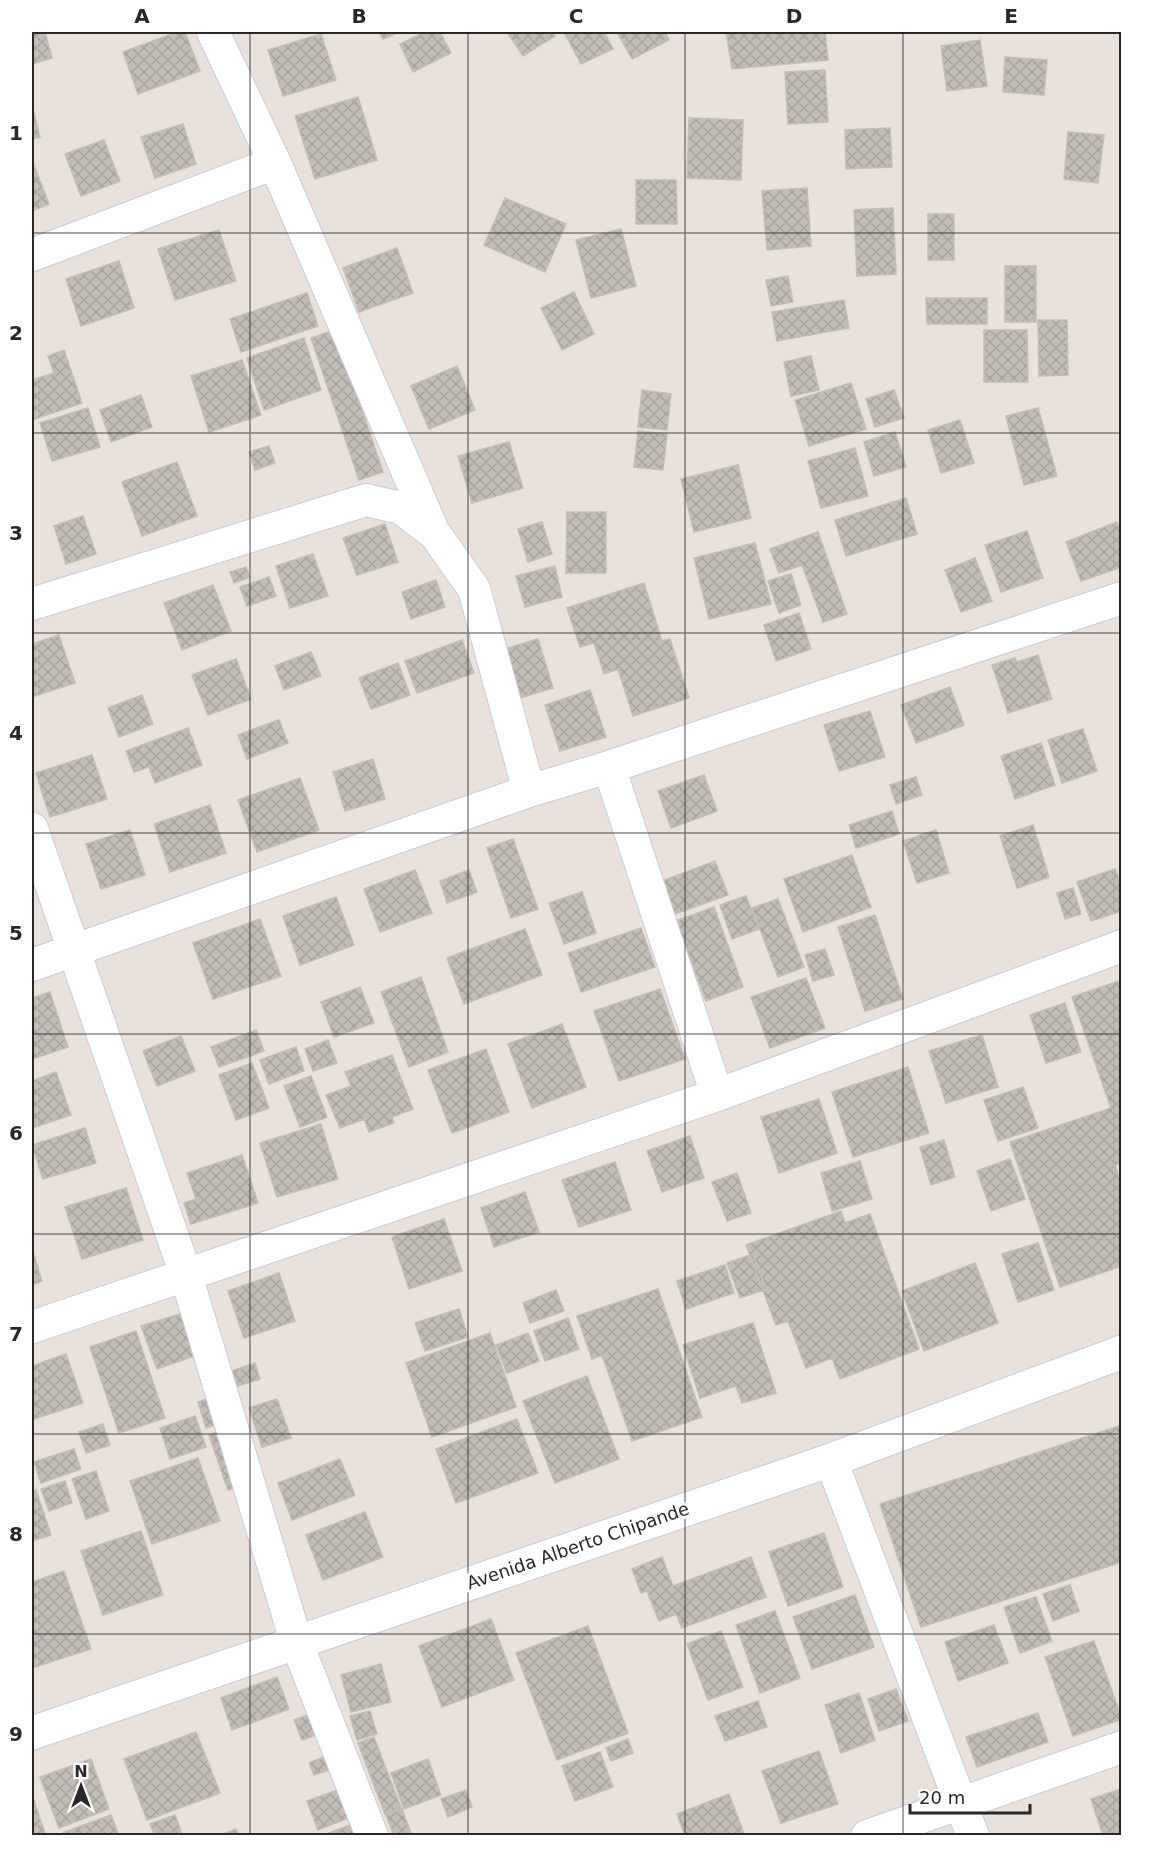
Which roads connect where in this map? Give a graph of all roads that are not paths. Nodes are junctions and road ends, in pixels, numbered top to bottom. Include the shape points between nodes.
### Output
1 (213, 32) edge
2 (275, 163) junction
3 (32, 255) edge
4 (435, 534) junction
5 (1122, 598) edge
6 (32, 604) edge
7 (609, 767) junction
8 (529, 791) junction
9 (32, 829) edge
10 (1122, 946) edge
11 (74, 950) junction
12 (32, 965) edge
13 (717, 1095) junction
14 (186, 1275) junction
15 (32, 1327) edge
16 (1122, 1352) edge
17 (831, 1460) junction
18 (296, 1641) junction
19 (32, 1733) edge
20 (1122, 1747) edge
21 (961, 1800) junction
22 (372, 1836) edge
23 (867, 1836) edge
24 (973, 1836) edge

1 - 2 street
2 - 3 street
2 - 4 street
4 - 6 street via 401,507 366,500
4 - 8 street via 474,590
5 - 7 street
7 - 8 street
7 - 13 street
8 - 11 street
9 - 11 street
10 - 13 street
11 - 12 street
11 - 14 street
13 - 14 street
14 - 15 street
14 - 18 street
16 - 17 main road, Avenida Alberto Chipande
17 - 18 main road, Avenida Alberto Chipande
17 - 21 street
18 - 19 main road, Avenida Alberto Chipande
18 - 22 street
20 - 21 street
21 - 23 street
21 - 24 street

